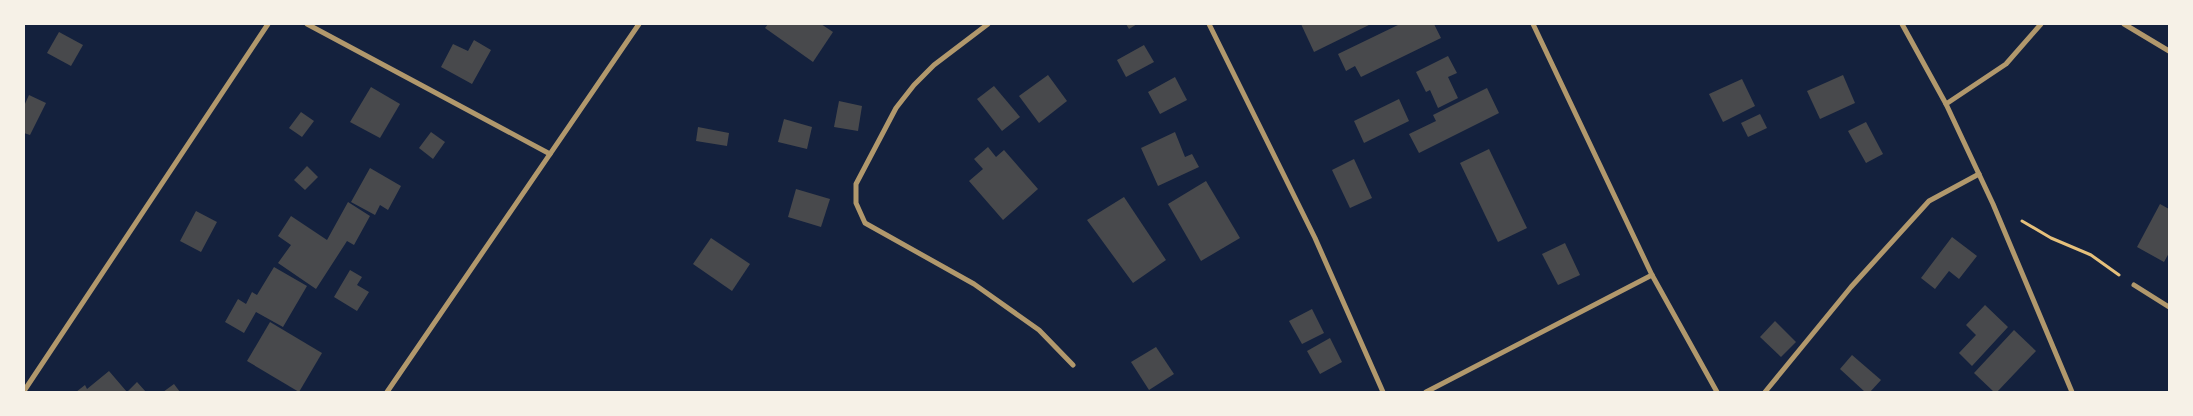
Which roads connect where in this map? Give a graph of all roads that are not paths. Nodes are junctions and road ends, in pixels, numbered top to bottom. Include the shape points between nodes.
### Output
1 (268, 24) edge
2 (307, 24) edge
3 (639, 24) edge
4 (988, 24) edge
5 (1209, 24) edge
6 (1533, 24) edge
7 (1902, 24) edge
8 (2041, 24) edge
9 (2124, 24) edge
10 (2169, 51) edge
11 (1946, 104) junction
12 (550, 154) junction
13 (1979, 174) junction
14 (1652, 275) junction
15 (2134, 285) road end
16 (2169, 307) edge
17 (1073, 365) dead end
18 (24, 391) edge
19 (388, 392) edge
20 (1383, 392) edge
21 (1426, 392) edge
22 (1717, 392) edge
23 (1765, 392) edge
24 (2072, 392) edge

1 - 18 street
2 - 12 street
3 - 12 street
4 - 17 street via 934,65 896,108 856,184 856,203 866,223 974,284 1039,330
5 - 20 street via 1315,238
6 - 14 street
7 - 11 street
8 - 11 street via 2006,64
9 - 10 street
11 - 13 street
12 - 19 street
13 - 23 street via 1929,201 1851,287
13 - 24 street
14 - 21 street
14 - 22 street
15 - 16 street

